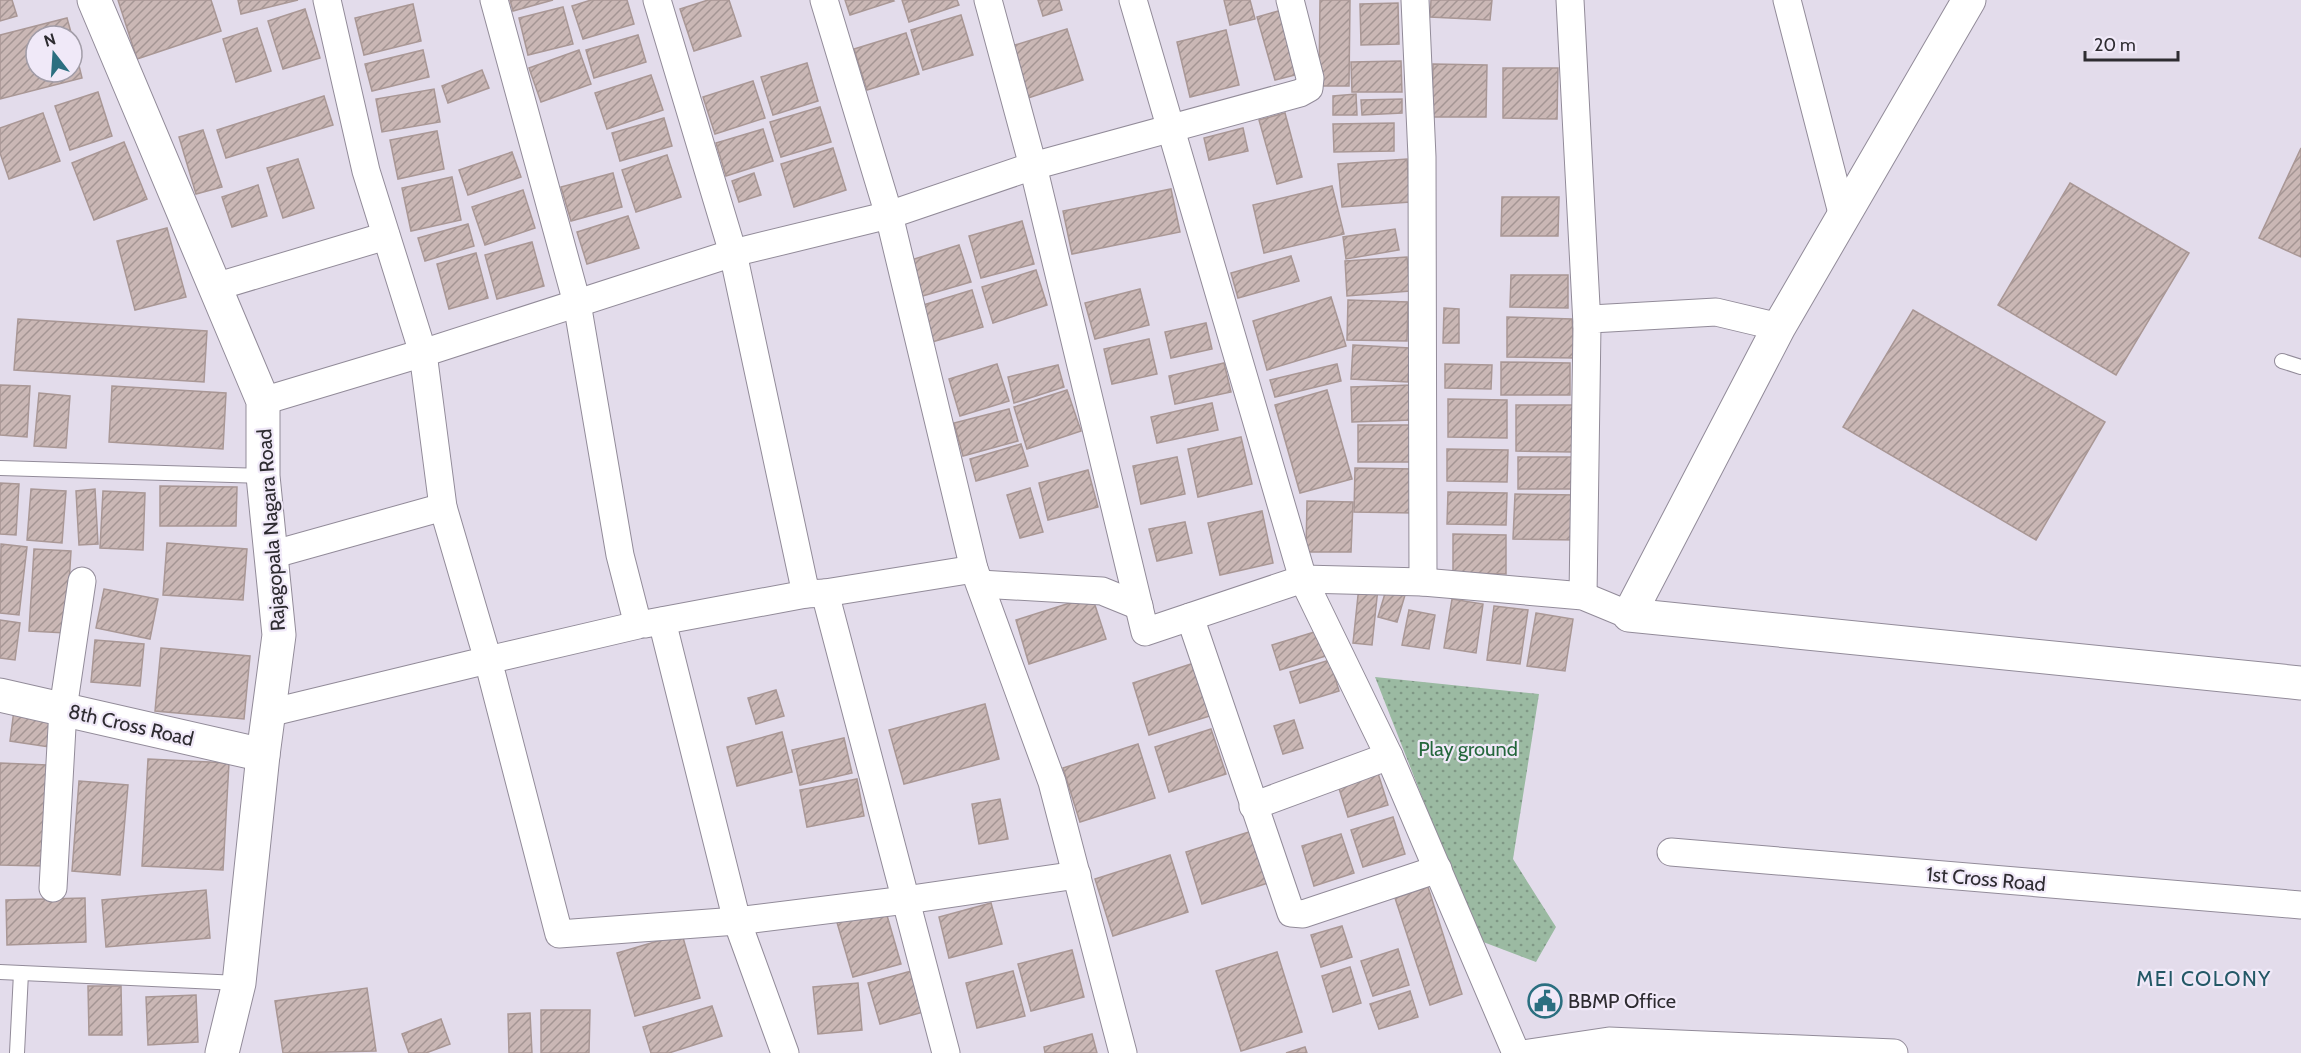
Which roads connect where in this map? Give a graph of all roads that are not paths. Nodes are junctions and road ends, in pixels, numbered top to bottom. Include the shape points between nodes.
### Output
1 (94, 0) edge
2 (327, 0) edge
3 (494, 0) edge
4 (657, 0) edge
5 (824, 0) edge
6 (988, 0) edge
7 (1133, 0) edge
8 (1290, 0) edge
9 (1415, 0) edge
10 (1570, 0) edge
11 (1787, 0) edge
12 (1969, 0) edge
13 (1172, 128) junction
14 (1033, 166) junction
15 (889, 215) junction
16 (1843, 217) junction
17 (386, 236) junction
18 (734, 253) junction
19 (215, 287) junction
20 (577, 303) junction
21 (1587, 325) junction
22 (1779, 327) junction
23 (423, 353) junction
24 (2283, 361) dead end
25 (2301, 367) edge
26 (263, 401) junction
27 (0, 468) edge
28 (263, 476) junction
29 (443, 507) junction
30 (271, 555) junction
31 (977, 577) junction
32 (1303, 579) junction
33 (82, 580) dead end
34 (1423, 582) junction
35 (816, 593) junction
36 (1583, 596) junction
37 (1139, 606) junction
38 (1629, 615) junction
39 (1190, 617) junction
40 (650, 623) junction
41 (488, 660) junction
42 (2301, 683) edge
43 (0, 695) edge
44 (63, 709) junction
45 (269, 713) junction
46 (263, 755) junction
47 (1389, 756) junction
48 (1253, 806) junction
49 (1671, 852) dead end
50 (1438, 869) junction
51 (1077, 875) junction
52 (54, 888) dead end
53 (906, 900) junction
54 (2301, 905) edge
55 (737, 921) junction
56 (0, 972) edge
57 (21, 973) junction
58 (239, 983) junction
59 (1612, 1047) edge
60 (17, 1053) edge
61 (222, 1053) edge
62 (785, 1053) edge
63 (946, 1053) edge
64 (1123, 1053) edge
65 (1516, 1053) edge
66 (1529, 1053) edge
67 (1894, 1053) edge

1 - 19 street, Rajagopala Nagara Road
2 - 17 street via 366,171
3 - 20 street
4 - 18 street
5 - 15 street
6 - 14 street
7 - 13 street
8 - 13 street via 1310,78 1309,88
9 - 34 street via 1422,157
10 - 21 street
11 - 16 street
12 - 16 street
13 - 14 street
13 - 32 street
14 - 15 street
14 - 37 street
15 - 18 street
15 - 31 street
16 - 22 street
17 - 19 street
17 - 23 street
18 - 20 street
18 - 35 street
19 - 26 street, Rajagopala Nagara Road
20 - 23 street
20 - 40 street via 620,555
21 - 22 street via 1591,319 1716,312
21 - 36 street
22 - 38 street
23 - 26 street
23 - 29 street
24 - 25 lane
26 - 28 street, Rajagopala Nagara Road
27 - 28 lane
28 - 30 street, Rajagopala Nagara Road
29 - 30 street
29 - 41 street
30 - 45 street, Rajagopala Nagara Road via 279,635
31 - 35 street
31 - 37 street via 1102,591
31 - 51 street via 1052,782
32 - 34 street
32 - 39 street
32 - 47 street
33 - 44 street
34 - 36 street
35 - 40 street
35 - 53 street
36 - 38 street
37 - 39 street via 1145,632
38 - 42 street
39 - 48 street
40 - 41 street
40 - 55 street
41 - 45 street
41 - 55 street via 559,934
43 - 44 street, 8th Cross Road
44 - 46 street, 8th Cross Road
44 - 52 street
45 - 46 street, Rajagopala Nagara Road
46 - 58 street, Rajagopala Nagara Road
47 - 48 street
47 - 50 street
48 - 50 street via 1291,913 1303,914
49 - 54 street, 1st Cross Road
50 - 65 street
51 - 53 street
51 - 64 street
53 - 55 street
53 - 63 street
55 - 62 street
56 - 57 lane
57 - 58 lane
57 - 60 lane
58 - 61 street, Rajagopala Nagara Road
59 - 66 street
59 - 67 street

